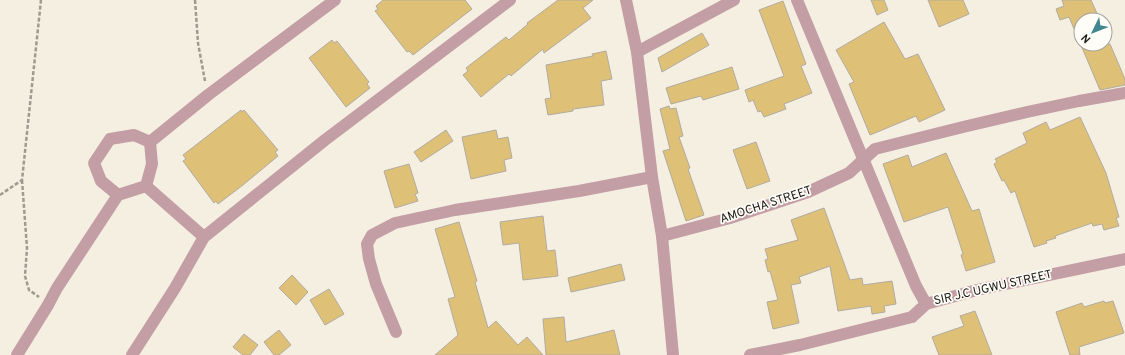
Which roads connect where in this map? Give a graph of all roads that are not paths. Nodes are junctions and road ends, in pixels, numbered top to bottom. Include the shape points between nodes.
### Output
1 (335, 0) edge
2 (510, 0) edge
3 (626, 0) edge
4 (734, 0) edge
5 (797, 0) edge
6 (637, 52) junction
7 (1125, 93) edge
8 (150, 142) junction
9 (863, 160) junction
10 (652, 178) junction
11 (146, 186) junction
12 (118, 195) junction
13 (662, 236) junction
14 (204, 237) junction
15 (1125, 259) edge
16 (926, 304) junction
17 (396, 332) dead end
18 (17, 355) edge
19 (132, 355) edge
20 (673, 355) edge
21 (750, 355) edge

1 - 8 street
2 - 14 street via 325,140
3 - 6 street
4 - 6 street
5 - 9 street
6 - 10 street
7 - 9 street, AMOCHA STREET via 1079,101 875,149
8 - 11 street via 152,164
8 - 12 street via 134,135 110,139 94,163 101,181
9 - 13 street, AMOCHA STREET via 849,173 808,192 730,218
9 - 16 street
10 - 13 street
10 - 17 street via 455,210 395,223 372,235 367,244 369,259 376,284
11 - 12 street
11 - 14 street
12 - 18 street
13 - 20 street
14 - 19 street via 176,288
15 - 16 street, SIR J.C UGWU STREET via 978,290
16 - 21 street, SIR J.C UGWU STREET via 912,317

